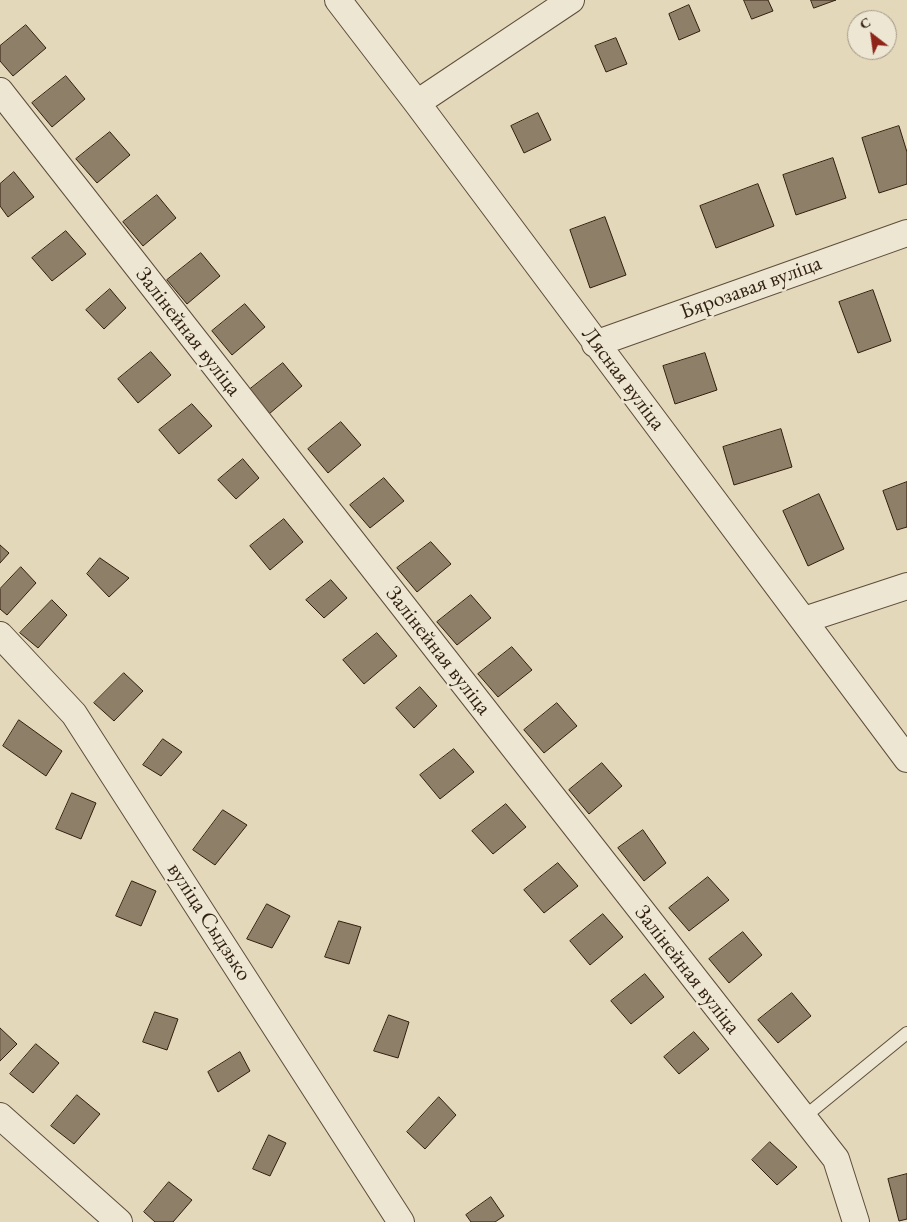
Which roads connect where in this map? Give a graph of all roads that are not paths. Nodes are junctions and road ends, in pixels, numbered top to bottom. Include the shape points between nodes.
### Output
1 (338, 0) edge
2 (571, 0) edge
3 (0, 91) edge
4 (416, 103) junction
5 (907, 233) edge
6 (595, 344) junction
7 (907, 586) edge
8 (804, 620) junction
9 (0, 635) edge
10 (907, 759) edge
11 (907, 1033) edge
12 (0, 1116) edge
13 (803, 1118) junction
14 (119, 1222) edge
15 (401, 1222) edge
16 (856, 1222) edge

1 - 4 street, Лясная вуліца
2 - 4 street
3 - 13 street, Залінейная вуліца
4 - 6 street, Лясная вуліца
5 - 6 street, Бярозавая вуліца
6 - 8 street, Лясная вуліца
7 - 8 street
8 - 10 street, Лясная вуліца
9 - 15 street, вуліца Сыдзько via 74,714
11 - 13 lane
12 - 14 street
13 - 16 street, Залінейная вуліца via 836,1159

